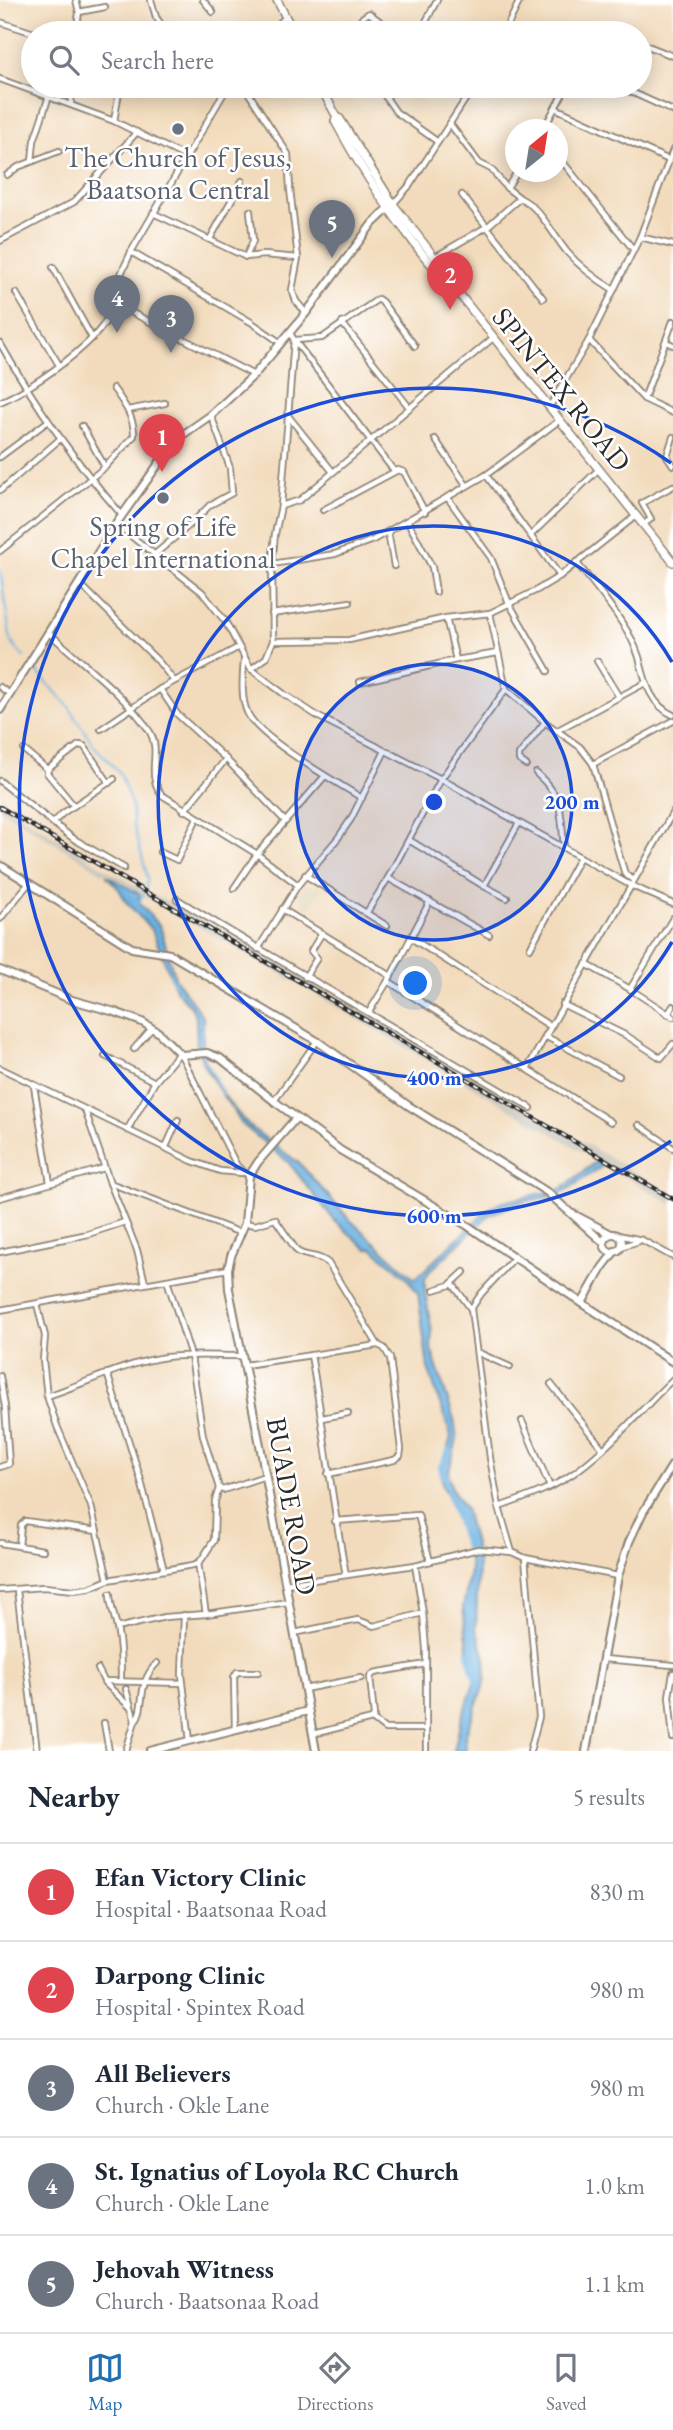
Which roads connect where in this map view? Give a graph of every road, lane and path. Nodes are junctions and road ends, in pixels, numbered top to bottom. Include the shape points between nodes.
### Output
1 (76, 0) edge
2 (151, 0) edge
3 (203, 0) edge
4 (277, 0) edge
5 (437, 0) edge
6 (520, 0) edge
7 (105, 7) dead end
8 (79, 12) junction
9 (213, 12) dead end
10 (286, 17) junction
11 (78, 21) edge
12 (159, 21) edge
13 (282, 21) edge
14 (288, 21) edge
15 (360, 21) edge
16 (379, 21) edge
17 (426, 21) edge
18 (509, 21) edge
19 (0, 22) edge
20 (21, 29) edge
21 (652, 48) edge
22 (673, 56) edge
23 (0, 79) edge
24 (21, 86) edge
25 (48, 98) edge
26 (54, 98) edge
27 (71, 98) edge
28 (118, 98) edge
29 (220, 98) edge
30 (252, 98) edge
31 (327, 98) edge
32 (388, 98) edge
33 (466, 98) edge
34 (560, 98) edge
35 (644, 98) edge
36 (71, 104) junction
37 (555, 108) junction
38 (673, 111) edge
39 (549, 119) edge
40 (114, 121) junction
41 (450, 124) junction
42 (137, 132) junction
43 (438, 142) junction
44 (673, 150) edge
45 (59, 151) dead end
46 (186, 158) junction
47 (669, 160) junction
48 (32, 161) junction
49 (568, 168) edge
50 (7, 175) dead end
51 (242, 181) dead end
52 (511, 182) edge
53 (507, 188) junction
54 (462, 195) dead end
55 (520, 198) junction
56 (390, 207) junction
57 (250, 211) dead end
58 (153, 213) junction
59 (488, 226) junction
60 (640, 237) junction
61 (210, 239) junction
62 (0, 241) edge
63 (673, 245) edge
64 (633, 249) junction
65 (131, 252) junction
66 (246, 257) junction
67 (298, 258) junction
68 (435, 258) junction
69 (53, 267) dead end
70 (444, 275) junction
71 (614, 290) junction
72 (16, 293) dead end
73 (543, 298) dead end
74 (113, 303) junction
75 (306, 313) junction
76 (673, 321) edge
77 (342, 322) junction
78 (289, 332) junction
79 (494, 337) junction
80 (92, 338) junction
81 (294, 340) junction
82 (589, 340) junction
83 (281, 342) junction
84 (666, 342) junction
85 (0, 343) edge
86 (673, 345) edge
87 (415, 346) dead end
88 (59, 365) junction
89 (254, 374) junction
90 (113, 388) dead end
91 (26, 390) junction
92 (644, 399) junction
93 (0, 402) edge
94 (164, 403) dead end
95 (550, 406) junction
96 (409, 407) junction
97 (128, 410) junction
98 (673, 413) edge
99 (211, 415) junction
100 (289, 416) junction
101 (561, 420) junction
102 (47, 422) junction
103 (82, 426) dead end
104 (673, 437) edge
105 (60, 439) junction
106 (435, 439) dead end
107 (370, 440) junction
108 (0, 457) edge
109 (673, 465) edge
110 (105, 467) junction
111 (599, 468) junction
112 (394, 471) junction
113 (333, 472) junction
114 (486, 475) junction
115 (89, 478) junction
116 (467, 486) junction
117 (673, 486) edge
118 (1, 490) edge
119 (447, 497) junction
120 (281, 506) junction
121 (323, 510) dead end
122 (425, 512) junction
123 (122, 515) junction
124 (636, 515) junction
125 (408, 522) junction
126 (116, 524) junction
127 (644, 524) junction
128 (388, 532) junction
129 (531, 535) junction
130 (0, 551) edge
131 (670, 552) edge
132 (154, 555) junction
133 (576, 562) junction
134 (673, 562) edge
135 (272, 564) junction
136 (394, 566) dead end
137 (560, 576) junction
138 (79, 583) junction
139 (436, 592) dead end
140 (350, 602) dead end
141 (509, 603) junction
142 (491, 613) junction
143 (272, 614) junction
144 (446, 618) junction
145 (48, 632) junction
146 (273, 641) junction
147 (239, 647) junction
148 (498, 653) junction
149 (244, 659) junction
150 (456, 660) junction
151 (597, 661) dead end
152 (251, 669) junction
153 (548, 671) dead end
154 (174, 681) junction
155 (360, 682) dead end
156 (645, 683) junction
157 (0, 687) edge
158 (160, 689) junction
159 (506, 689) junction
160 (10, 694) junction
161 (619, 697) junction
162 (132, 708) junction
163 (0, 710) edge
164 (673, 715) edge
165 (673, 721) edge
166 (545, 722) junction
167 (101, 729) dead end
168 (558, 730) junction
169 (24, 750) dead end
170 (385, 751) junction
171 (226, 759) junction
172 (593, 764) junction
173 (526, 765) dead end
174 (48, 769) junction
175 (537, 773) dead end
176 (325, 776) junction
177 (114, 779) dead end
178 (441, 779) junction
179 (0, 781) edge
180 (109, 783) junction
181 (362, 798) junction
182 (74, 806) junction
183 (184, 811) junction
184 (673, 812) edge
185 (197, 818) junction
186 (285, 821) junction
187 (519, 822) junction
188 (53, 823) junction
189 (409, 840) junction
190 (564, 848) junction
191 (160, 852) dead end
192 (257, 854) junction
193 (580, 857) junction
194 (0, 865) edge
195 (124, 868) dead end
196 (305, 875) junction
197 (388, 878) junction
198 (30, 883) junction
199 (631, 883) junction
200 (298, 885) junction
201 (484, 886) junction
202 (234, 888) dead end
203 (507, 898) dead end
204 (177, 899) dead end
205 (430, 901) junction
206 (673, 904) edge
207 (282, 909) junction
208 (367, 912) junction
209 (673, 918) edge
210 (0, 919) edge
211 (387, 926) dead end
212 (321, 933) junction
213 (489, 935) dead end
214 (411, 938) junction
215 (530, 948) dead end
216 (258, 949) junction
217 (586, 964) junction
218 (0, 970) edge
219 (305, 977) junction
220 (389, 979) junction
221 (630, 989) junction
222 (562, 1004) junction
223 (673, 1006) edge
224 (369, 1012) junction
225 (671, 1016) edge
226 (550, 1026) junction
227 (152, 1028) junction
228 (545, 1036) junction
229 (317, 1041) junction
230 (673, 1044) edge
231 (134, 1048) dead end
232 (180, 1054) junction
233 (105, 1056) dead end
234 (0, 1068) edge
235 (527, 1069) junction
236 (619, 1076) dead end
237 (155, 1082) junction
238 (34, 1085) junction
239 (274, 1101) junction
240 (531, 1108) dead end
241 (85, 1110) junction
242 (296, 1118) junction
243 (178, 1120) dead end
244 (611, 1122) dead end
245 (639, 1125) dead end
246 (127, 1130) junction
247 (673, 1148) edge
248 (165, 1149) junction
249 (104, 1168) junction
250 (246, 1174) junction
251 (50, 1183) junction
252 (110, 1183) junction
253 (0, 1198) edge
254 (573, 1214) junction
255 (125, 1222) junction
256 (245, 1223) junction
257 (241, 1233) junction
258 (614, 1235) junction
259 (642, 1240) junction
260 (605, 1245) junction
261 (618, 1249) junction
262 (0, 1252) edge
263 (673, 1257) edge
264 (514, 1258) junction
265 (602, 1268) junction
266 (228, 1269) junction
267 (464, 1272) dead end
268 (167, 1280) junction
269 (145, 1283) junction
270 (452, 1283) junction
271 (434, 1290) dead end
272 (582, 1303) junction
273 (37, 1304) junction
274 (471, 1309) junction
275 (0, 1311) edge
276 (377, 1345) junction
277 (478, 1353) junction
278 (311, 1355) junction
279 (191, 1356) junction
280 (243, 1356) junction
281 (673, 1362) edge
282 (244, 1365) junction
283 (510, 1367) dead end
284 (107, 1373) junction
285 (0, 1379) edge
286 (673, 1379) edge
287 (551, 1384) dead end
288 (47, 1396) junction
289 (348, 1413) dead end
290 (322, 1418) junction
291 (522, 1421) dead end
292 (603, 1449) junction
293 (673, 1464) edge
294 (0, 1467) edge
295 (328, 1474) junction
296 (265, 1476) junction
297 (550, 1487) junction
298 (219, 1488) junction
299 (499, 1507) junction
300 (335, 1521) junction
301 (97, 1531) junction
302 (0, 1543) edge
303 (19, 1546) junction
304 (43, 1550) dead end
305 (512, 1552) junction
306 (525, 1558) junction
307 (430, 1560) junction
308 (198, 1563) junction
309 (415, 1564) junction
310 (164, 1570) junction
311 (346, 1575) junction
312 (618, 1576) junction
313 (108, 1580) junction
314 (286, 1584) junction
315 (0, 1590) edge
316 (17, 1590) junction
317 (110, 1594) dead end
318 (288, 1602) junction
319 (423, 1613) junction
320 (206, 1614) junction
321 (184, 1615) junction
322 (117, 1628) junction
323 (294, 1633) junction
324 (604, 1659) junction
325 (157, 1662) dead end
326 (426, 1664) junction
327 (673, 1665) edge
328 (97, 1669) dead end
329 (258, 1672) dead end
330 (673, 1673) edge
331 (361, 1678) dead end
332 (104, 1681) junction
333 (121, 1681) junction
334 (144, 1684) junction
335 (183, 1684) junction
336 (126, 1689) dead end
337 (304, 1689) junction
338 (132, 1709) junction
339 (308, 1711) junction
340 (372, 1719) junction
341 (135, 1721) junction
342 (104, 1723) dead end
343 (672, 1726) edge
344 (426, 1729) junction
345 (235, 1730) junction
346 (312, 1734) junction
347 (673, 1738) edge
348 (190, 1741) junction
349 (37, 1751) edge
350 (109, 1751) edge
351 (126, 1751) edge
352 (150, 1751) edge
353 (316, 1751) edge
354 (426, 1751) edge
355 (530, 1751) edge
356 (586, 1751) edge

1 - 8 street
2 - 12 street
3 - 9 street
4 - 10 main road
5 - 17 street
6 - 18 street
7 - 8 street
8 - 11 street
10 - 13 street
10 - 14 main road
15 - 16 street via 369,13
19 - 20 street
21 - 22 street
23 - 24 street
25 - 48 street
26 - 36 street
27 - 36 street
28 - 40 street
29 - 46 street
30 - 67 street via 288,154
31 - 56 main road, SPINTEX ROAD via 353,155
32 - 43 street via 396,112
33 - 41 street
34 - 37 street
35 - 38 street
36 - 40 street
37 - 39 street
37 - 47 street
40 - 42 street
41 - 43 street
41 - 53 street via 479,163 491,169
42 - 46 street
42 - 62 street via 75,202
43 - 56 street
44 - 47 street
45 - 48 street
46 - 58 street
47 - 60 street
48 - 50 street
49 - 64 street
51 - 61 street
52 - 53 street
53 - 55 street
54 - 59 street
55 - 59 street
55 - 71 street via 533,206 580,265
56 - 68 main road, SPINTEX ROAD
56 - 70 main road, SPINTEX ROAD via 431,265
56 - 75 street
57 - 66 street via 253,241
58 - 61 street
58 - 65 street
59 - 68 street
59 - 73 street
60 - 63 street
60 - 64 street
61 - 66 street
64 - 71 street
65 - 74 street
65 - 83 street
66 - 67 street
67 - 75 street via 292,290
68 - 70 main road, SPINTEX ROAD
69 - 80 street
70 - 79 main road, SPINTEX ROAD
71 - 82 street
72 - 88 street
74 - 80 street
74 - 89 street
75 - 78 street
76 - 84 street
77 - 81 street via 318,340
77 - 87 street via 380,299
77 - 96 street
78 - 81 street
78 - 83 street
79 - 95 main road, SPINTEX ROAD
79 - 96 street
80 - 88 street
81 - 100 street
81 - 107 street
82 - 92 street
82 - 95 street
83 - 89 street
84 - 86 street
84 - 92 street
85 - 91 street
88 - 91 street
89 - 99 street
90 - 97 street
91 - 93 street
91 - 102 street
92 - 98 street
94 - 97 street
95 - 101 main road, SPINTEX ROAD
96 - 107 street
97 - 110 street via 134,436
99 - 123 street via 172,445
99 - 132 street via 230,468 232,493 220,497
100 - 113 street
100 - 120 street
101 - 111 main road, SPINTEX ROAD
101 - 114 street
102 - 105 street
102 - 108 street
103 - 110 street
104 - 109 street via 667,456
105 - 115 street
105 - 118 street
106 - 116 street
107 - 112 street
107 - 113 street
110 - 115 street
111 - 124 main road, SPINTEX ROAD
111 - 129 street
112 - 121 street
112 - 122 street via 404,472
113 - 120 street via 300,500
114 - 116 street
114 - 129 street
115 - 123 street
115 - 130 street
116 - 119 street
117 - 127 street via 642,503 651,519
119 - 122 street
119 - 141 street via 491,558
120 - 135 street
122 - 125 street
123 - 126 street
124 - 127 main road, SPINTEX ROAD
124 - 133 street
125 - 128 street
125 - 139 street via 432,567
126 - 132 street
126 - 138 street
127 - 131 main road, SPINTEX ROAD
128 - 135 street via 348,550
128 - 136 street
129 - 137 street
131 - 134 main road, SPINTEX ROAD
132 - 147 street via 215,606
133 - 137 street
133 - 156 street via 623,623
135 - 143 street
137 - 141 street
138 - 145 street
138 - 154 street
140 - 143 street
141 - 142 street
141 - 153 street
142 - 144 street
142 - 148 street
143 - 146 street
144 - 146 street via 349,640
144 - 150 street
145 - 160 street
145 - 162 street
146 - 152 street via 266,658
147 - 149 street
147 - 154 street
148 - 150 street
148 - 159 street
149 - 152 street
149 - 176 street via 242,680 249,716
150 - 155 street
151 - 161 street
152 - 170 street via 319,717
154 - 158 street
156 - 161 street
156 - 164 street via 662,708
157 - 160 street
158 - 162 street
158 - 171 street via 177,714
159 - 166 street
159 - 178 street
160 - 163 street
161 - 168 street
162 - 167 street
162 - 183 street via 152,738 155,787
165 - 172 street
166 - 168 street
166 - 173 street via 519,755
168 - 172 street
169 - 174 street
170 - 178 street
170 - 181 street
171 - 183 street
171 - 186 street
172 - 199 street
174 - 180 street via 82,744
174 - 182 street
175 - 190 street via 557,796
176 - 181 street
176 - 186 street
177 - 180 street
178 - 187 street
178 - 189 street
179 - 188 street
180 - 182 street
181 - 196 street via 338,838
182 - 188 street
183 - 185 street
184 - 199 street
185 - 191 street via 177,860
185 - 192 street
186 - 192 street
187 - 190 street
187 - 201 street
188 - 195 street
189 - 197 street
189 - 201 street
190 - 193 street
192 - 200 street
192 - 202 street
193 - 199 street
193 - 215 street
194 - 198 street
196 - 200 street
196 - 208 street
197 - 205 street
197 - 208 street
198 - 210 street
198 - 229 street via 132,948 170,954
199 - 206 street
199 - 217 street
200 - 207 street
201 - 203 street
204 - 216 street
205 - 213 street
205 - 214 street
207 - 212 street
207 - 216 street
208 - 211 street
209 - 221 street
212 - 219 street via 311,951 317,958
212 - 220 street
214 - 220 street
214 - 226 street
216 - 219 street
217 - 221 street
217 - 222 street
218 - 227 street
219 - 224 street
220 - 224 street
220 - 235 street
221 - 225 street
222 - 226 street
222 - 230 street via 661,1058
223 - 225 street
224 - 240 street
226 - 228 street
227 - 231 street
227 - 232 street
228 - 235 street
228 - 236 street
229 - 239 street
229 - 254 street via 550,1194
232 - 237 street
232 - 239 street via 207,1053 220,1058
232 - 250 street
233 - 237 street
234 - 238 street
235 - 244 street
237 - 246 street
238 - 241 street
238 - 251 street
239 - 242 street
241 - 246 street
241 - 249 street
242 - 250 street
242 - 264 street
243 - 248 street
245 - 247 street
246 - 248 street
248 - 250 street via 206,1167
249 - 251 street
249 - 252 street
250 - 256 street
251 - 253 street
252 - 255 street
252 - 257 street
254 - 258 street
254 - 260 street
255 - 262 street
255 - 269 street via 138,1250
256 - 257 street
256 - 276 street via 275,1219 297,1251 328,1263
257 - 266 street
258 - 259 street
258 - 260 street via 606,1237
258 - 261 street via 621,1241
259 - 261 street
259 - 263 street
260 - 261 street
260 - 265 street
261 - 265 street
264 - 272 street
264 - 274 street
265 - 272 street
266 - 268 street
266 - 280 street, BUADE ROAD
267 - 270 street
268 - 269 street
268 - 279 street
269 - 273 street
270 - 271 street
270 - 274 street
272 - 281 street
273 - 275 street
273 - 288 street via 45,1336
274 - 277 street
276 - 278 street
276 - 295 street via 390,1358 400,1456
277 - 283 street
277 - 299 street
278 - 282 street
278 - 290 street
279 - 280 street
279 - 284 street via 167,1357
279 - 298 street via 203,1436
280 - 282 street, BUADE ROAD
282 - 296 street, BUADE ROAD
284 - 288 street
284 - 310 street
285 - 294 street via 9,1464
286 - 292 street
287 - 292 street
288 - 301 street
289 - 290 street
290 - 295 street
291 - 297 street
292 - 297 street
293 - 312 street via 643,1512
295 - 300 street
296 - 298 street
296 - 314 street, BUADE ROAD
297 - 299 street
298 - 308 street via 216,1535
299 - 305 street
300 - 307 street via 418,1515
300 - 311 street
301 - 303 street via 25,1521
301 - 313 street
302 - 303 street
303 - 304 street
305 - 306 street
305 - 307 street via 478,1549
306 - 312 street
306 - 355 street via 540,1717
307 - 309 street
308 - 310 street
308 - 320 street
309 - 311 street
309 - 319 street
310 - 313 street
311 - 314 street
312 - 324 street
313 - 316 street via 74,1590
314 - 318 street, BUADE ROAD
315 - 316 street
316 - 349 street
317 - 322 street
318 - 320 street
318 - 323 street, BUADE ROAD
319 - 323 street via 374,1626 358,1620
319 - 326 street
320 - 321 street
321 - 322 street
321 - 335 street
322 - 333 street
323 - 337 street, BUADE ROAD
324 - 327 street
324 - 356 street
325 - 334 street
326 - 340 street via 372,1675
326 - 344 street
328 - 332 street
329 - 345 street via 242,1671 234,1676
330 - 343 street via 669,1696
331 - 337 street
332 - 333 street
332 - 338 street
333 - 334 street
334 - 335 street
334 - 341 street
335 - 348 street
336 - 338 street
337 - 339 street, BUADE ROAD
338 - 341 street
339 - 345 street
339 - 346 street, BUADE ROAD
340 - 344 street via 385,1729
340 - 346 street
341 - 351 street
342 - 350 street
343 - 347 street
344 - 354 street
345 - 348 street
346 - 353 street, BUADE ROAD
348 - 352 street

